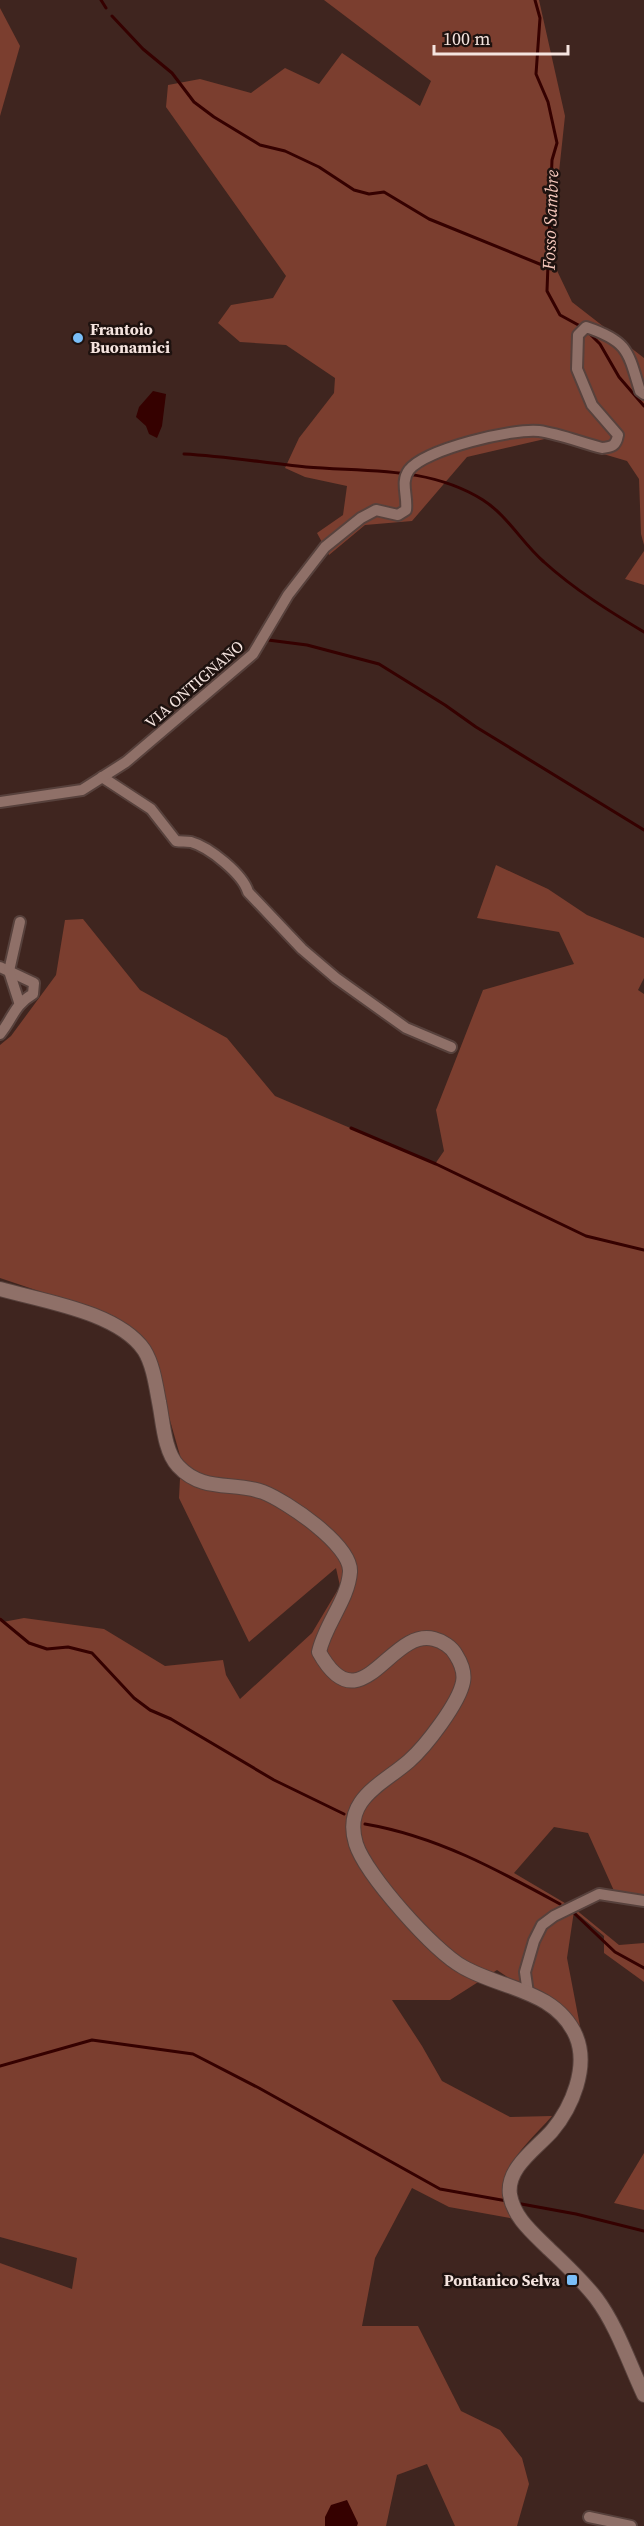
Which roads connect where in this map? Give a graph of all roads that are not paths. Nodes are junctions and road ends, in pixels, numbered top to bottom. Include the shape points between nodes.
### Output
1 (644, 394) edge
2 (102, 777) junction
3 (0, 802) edge
4 (20, 922) dead end
5 (4, 969) edge
6 (19, 1002) junction
7 (0, 1035) edge
8 (451, 1047) dead end
9 (0, 1289) edge
10 (644, 1901) edge
11 (528, 1993) junction
12 (644, 2395) edge
13 (589, 2517) dead end
14 (632, 2526) edge

1 - 2 street, VIA ONTIGNANO via 628,351 614,338 582,331 577,369 592,405 618,435 612,447 602,448 538,431 476,439 424,459 410,469 404,483 406,510 398,515 376,510 325,547 288,595 254,654 126,762
2 - 3 street, VIA ONTIGNANO via 82,790
2 - 8 street via 151,809 176,841 192,842 245,880 248,892 302,949 336,978 406,1028
4 - 5 street
5 - 6 street
5 - 6 street via 34,983 33,994
6 - 7 street
9 - 11 street via 88,1314 132,1336 145,1351 176,1464 196,1481 249,1489 282,1502 336,1542 351,1569 348,1586 319,1652 336,1676 361,1678 377,1671 401,1646 429,1637 455,1652 464,1678 461,1690 409,1762 378,1782 365,1796 356,1814 355,1843 366,1868 449,1959
10 - 11 street via 599,1894 542,1925 525,1972
11 - 12 street via 566,2019 581,2056 579,2078 566,2111 513,2173 510,2194 515,2211 529,2230 597,2300
13 - 14 street

